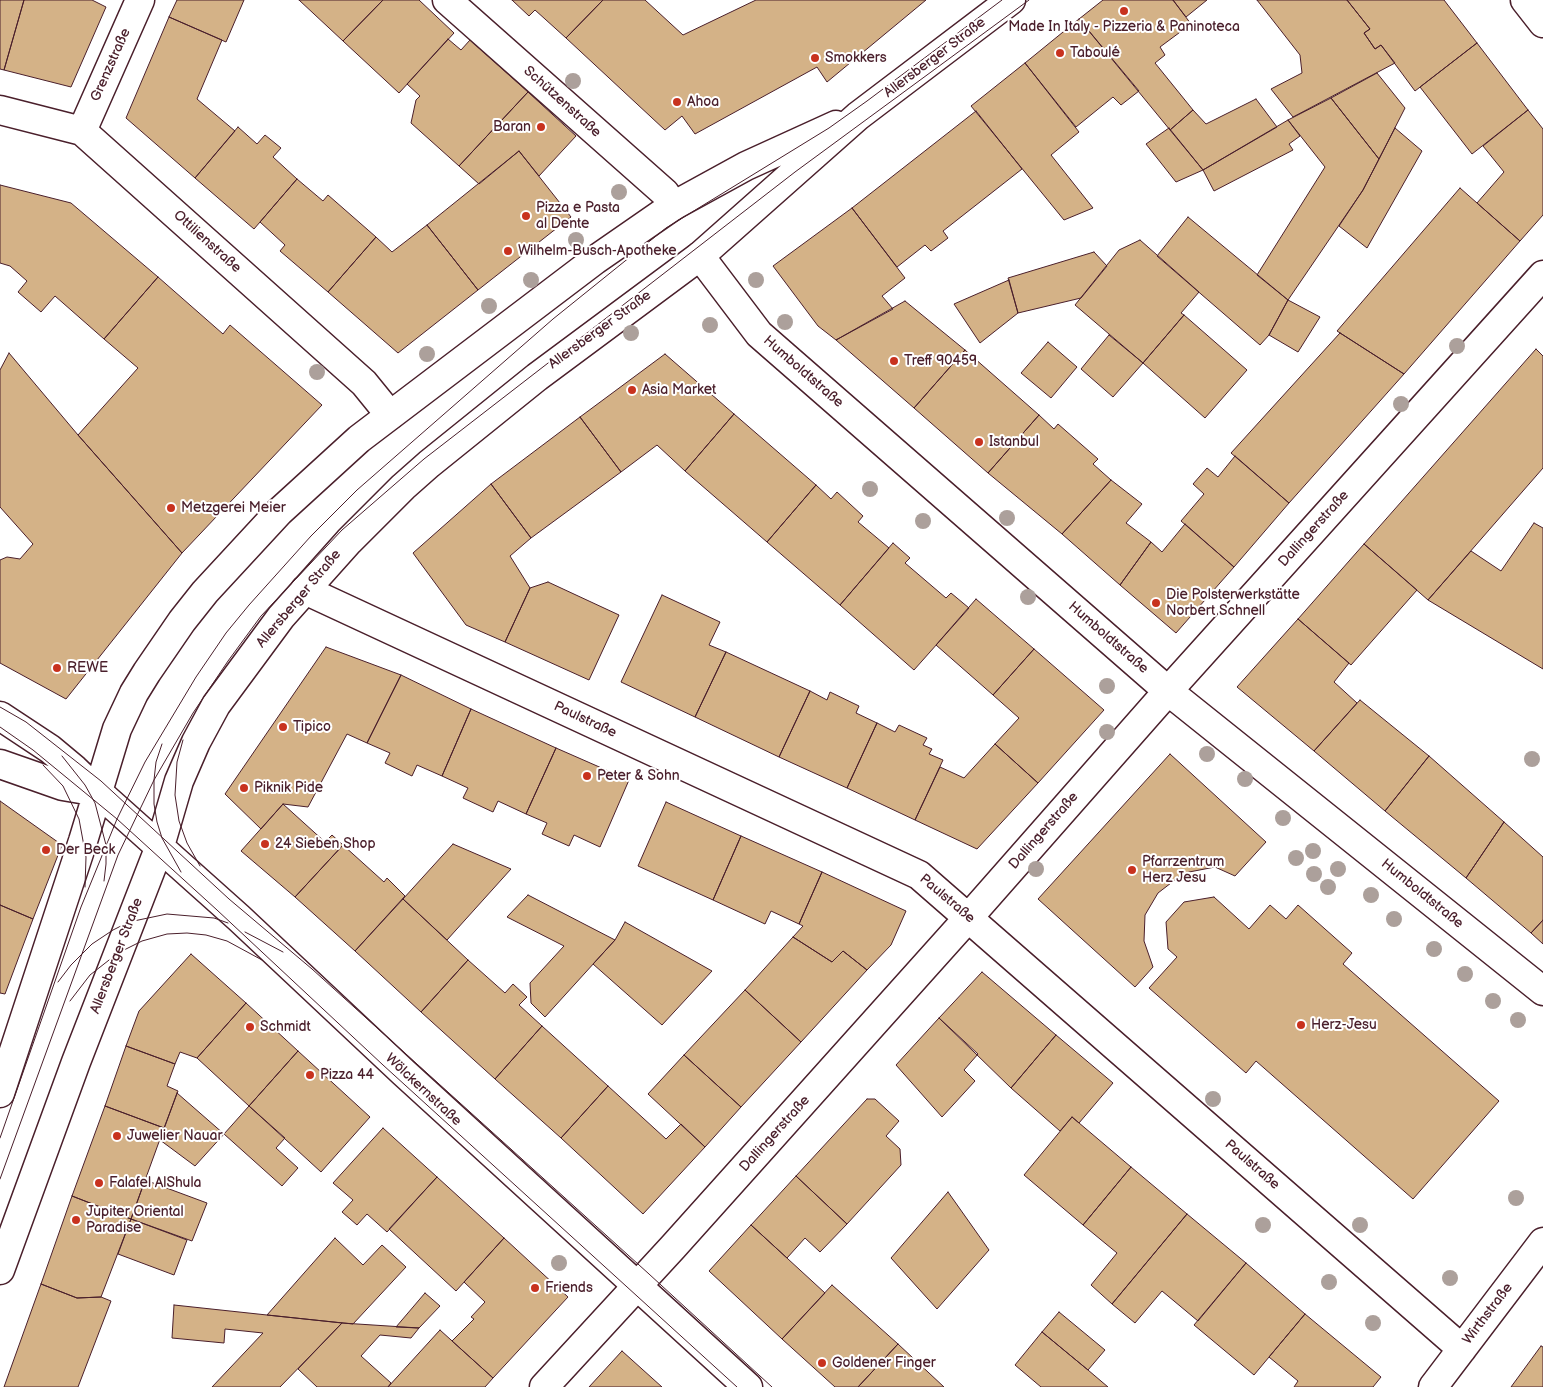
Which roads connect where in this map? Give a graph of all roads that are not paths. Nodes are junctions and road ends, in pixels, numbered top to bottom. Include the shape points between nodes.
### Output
1 (140, 0) edge
2 (447, 0) edge
3 (1012, 0) edge
4 (1525, 0) edge
5 (1543, 23) edge
6 (0, 110) edge
7 (858, 116) junction
8 (82, 131) junction
9 (674, 206) junction
10 (700, 256) junction
11 (1543, 275) edge
12 (390, 415) junction
13 (305, 590) junction
14 (1168, 691) junction
15 (0, 716) edge
16 (0, 764) edge
17 (98, 792) junction
18 (160, 846) junction
19 (969, 917) junction
20 (1543, 991) edge
21 (0, 1093) edge
22 (1543, 1242) edge
23 (0, 1270) edge
24 (638, 1286) junction
25 (1462, 1349) junction
26 (544, 1387) edge
27 (748, 1387) edge
28 (1433, 1387) edge

1 - 8 street, Grenzstraße
2 - 9 street, Schützenstraße via 665,193
3 - 7 street, Allersberger Straße
4 - 5 street
6 - 8 street, Ottilienstraße
7 - 9 street, Allersberger Straße via 746,166
7 - 10 street, Allersberger Straße
8 - 12 street, Ottilienstraße via 364,383
9 - 12 street, Allersberger Straße via 595,260
10 - 13 street, Allersberger Straße via 538,377 429,464 372,517
10 - 14 street, Humboldtstraße via 759,334
11 - 14 street, Dallingerstraße
12 - 17 street, Allersberger Straße via 330,464 279,512 231,562 182,621 125,710
13 - 18 street, Allersberger Straße via 216,705 179,781
13 - 19 street, Paulstraße via 919,875
14 - 19 street, Dallingerstraße
14 - 20 street, Humboldtstraße
15 - 17 street, Wölckernstraße via 50,749
16 - 17 street via 63,786
17 - 18 street, Wölckernstraße
17 - 21 street, Allersberger Straße
18 - 23 street, Allersberger Straße
18 - 24 street, Wölckernstraße
19 - 24 street, Dallingerstraße
19 - 25 street, Paulstraße
22 - 25 street, Wirthstraße
24 - 26 street, Dallingerstraße
24 - 27 street, Wölckernstraße
25 - 28 street, Wirthstraße

